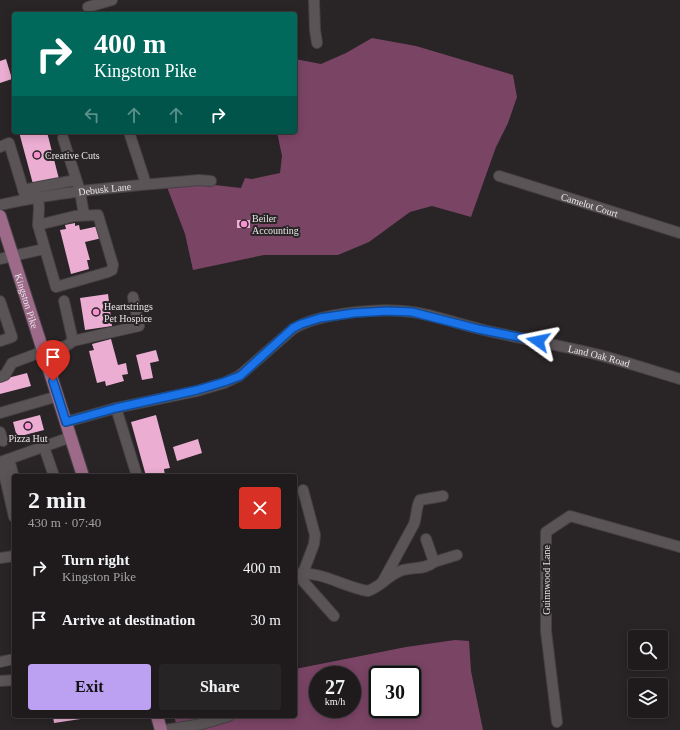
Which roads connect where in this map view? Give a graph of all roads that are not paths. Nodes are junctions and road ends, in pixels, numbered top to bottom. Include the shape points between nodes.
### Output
1 (112, 0) edge
2 (314, 0) edge
3 (88, 7) edge
4 (317, 44) dead end
5 (130, 134) edge
6 (62, 138) dead end
7 (0, 147) edge
8 (499, 176) dead end
9 (76, 180) junction
10 (211, 181) dead end
11 (146, 184) junction
12 (80, 191) junction
13 (25, 194) junction
14 (38, 196) junction
15 (0, 204) edge
16 (0, 216) edge
17 (84, 216) junction
18 (38, 225) junction
19 (680, 233) edge
20 (44, 249) junction
21 (13, 255) junction
22 (0, 259) edge
23 (133, 297) dead end
24 (64, 301) dead end
25 (0, 302) edge
26 (0, 341) edge
27 (74, 341) junction
28 (44, 351) junction
29 (0, 377) edge
30 (680, 379) edge
31 (58, 396) junction
32 (116, 408) junction
33 (0, 413) edge
34 (66, 422) junction
35 (71, 437) junction
36 (44, 447) junction
37 (5, 460) edge
38 (0, 466) edge
39 (12, 474) edge
40 (53, 474) edge
41 (82, 474) edge
42 (136, 474) edge
43 (303, 490) dead end
44 (443, 496) dead end
45 (12, 508) edge
46 (426, 539) dead end
47 (680, 547) edge
48 (1, 555) edge
49 (457, 555) dead end
50 (12, 556) edge
51 (434, 562) junction
52 (299, 574) edge
53 (383, 583) junction
54 (334, 616) dead end
55 (12, 659) edge
56 (0, 662) edge
57 (12, 680) edge
58 (0, 681) edge
59 (158, 718) edge
60 (222, 718) edge
61 (557, 722) dead end
62 (161, 730) edge
63 (165, 730) edge

1 - 3 street
2 - 4 street
5 - 11 street
6 - 9 street
7 - 13 street via 9,143
8 - 19 street, Camelot Court
9 - 12 street
9 - 13 street
10 - 11 street, Debusk Lane
11 - 12 street, Debusk Lane
12 - 14 street, Debusk Lane
12 - 17 street
13 - 14 street, Debusk Lane
13 - 15 street, Debusk Lane
14 - 18 street
16 - 21 main road, Kingston Pike
17 - 18 street
17 - 20 street via 98,215 112,270 56,287
18 - 20 street
20 - 21 street
21 - 22 street
21 - 28 main road, Kingston Pike
23 - 27 street via 139,326
24 - 27 street
25 - 26 street via 12,337
27 - 28 street via 66,346
28 - 29 street via 12,363 5,375
28 - 31 main road, Kingston Pike
30 - 32 street, Land Oak Road via 579,350 412,312 387,311 320,318 301,324 293,328 240,376 197,390
31 - 33 street
31 - 34 main road, Kingston Pike
32 - 34 street, Land Oak Road
32 - 42 street
34 - 35 main road, Kingston Pike
35 - 36 street
35 - 41 main road, Kingston Pike
36 - 37 street
36 - 40 street
37 - 39 street
38 - 45 street
43 - 52 street via 315,535 314,544
44 - 53 street via 418,502 414,524
46 - 51 street
47 - 61 street, Guinnwood Lane via 570,516 546,532 546,631
48 - 50 street
49 - 51 street
51 - 53 street via 426,568 411,568 397,572
52 - 53 street via 319,575 368,591
52 - 54 street
55 - 56 street
57 - 58 street
59 - 62 main road
60 - 63 street

